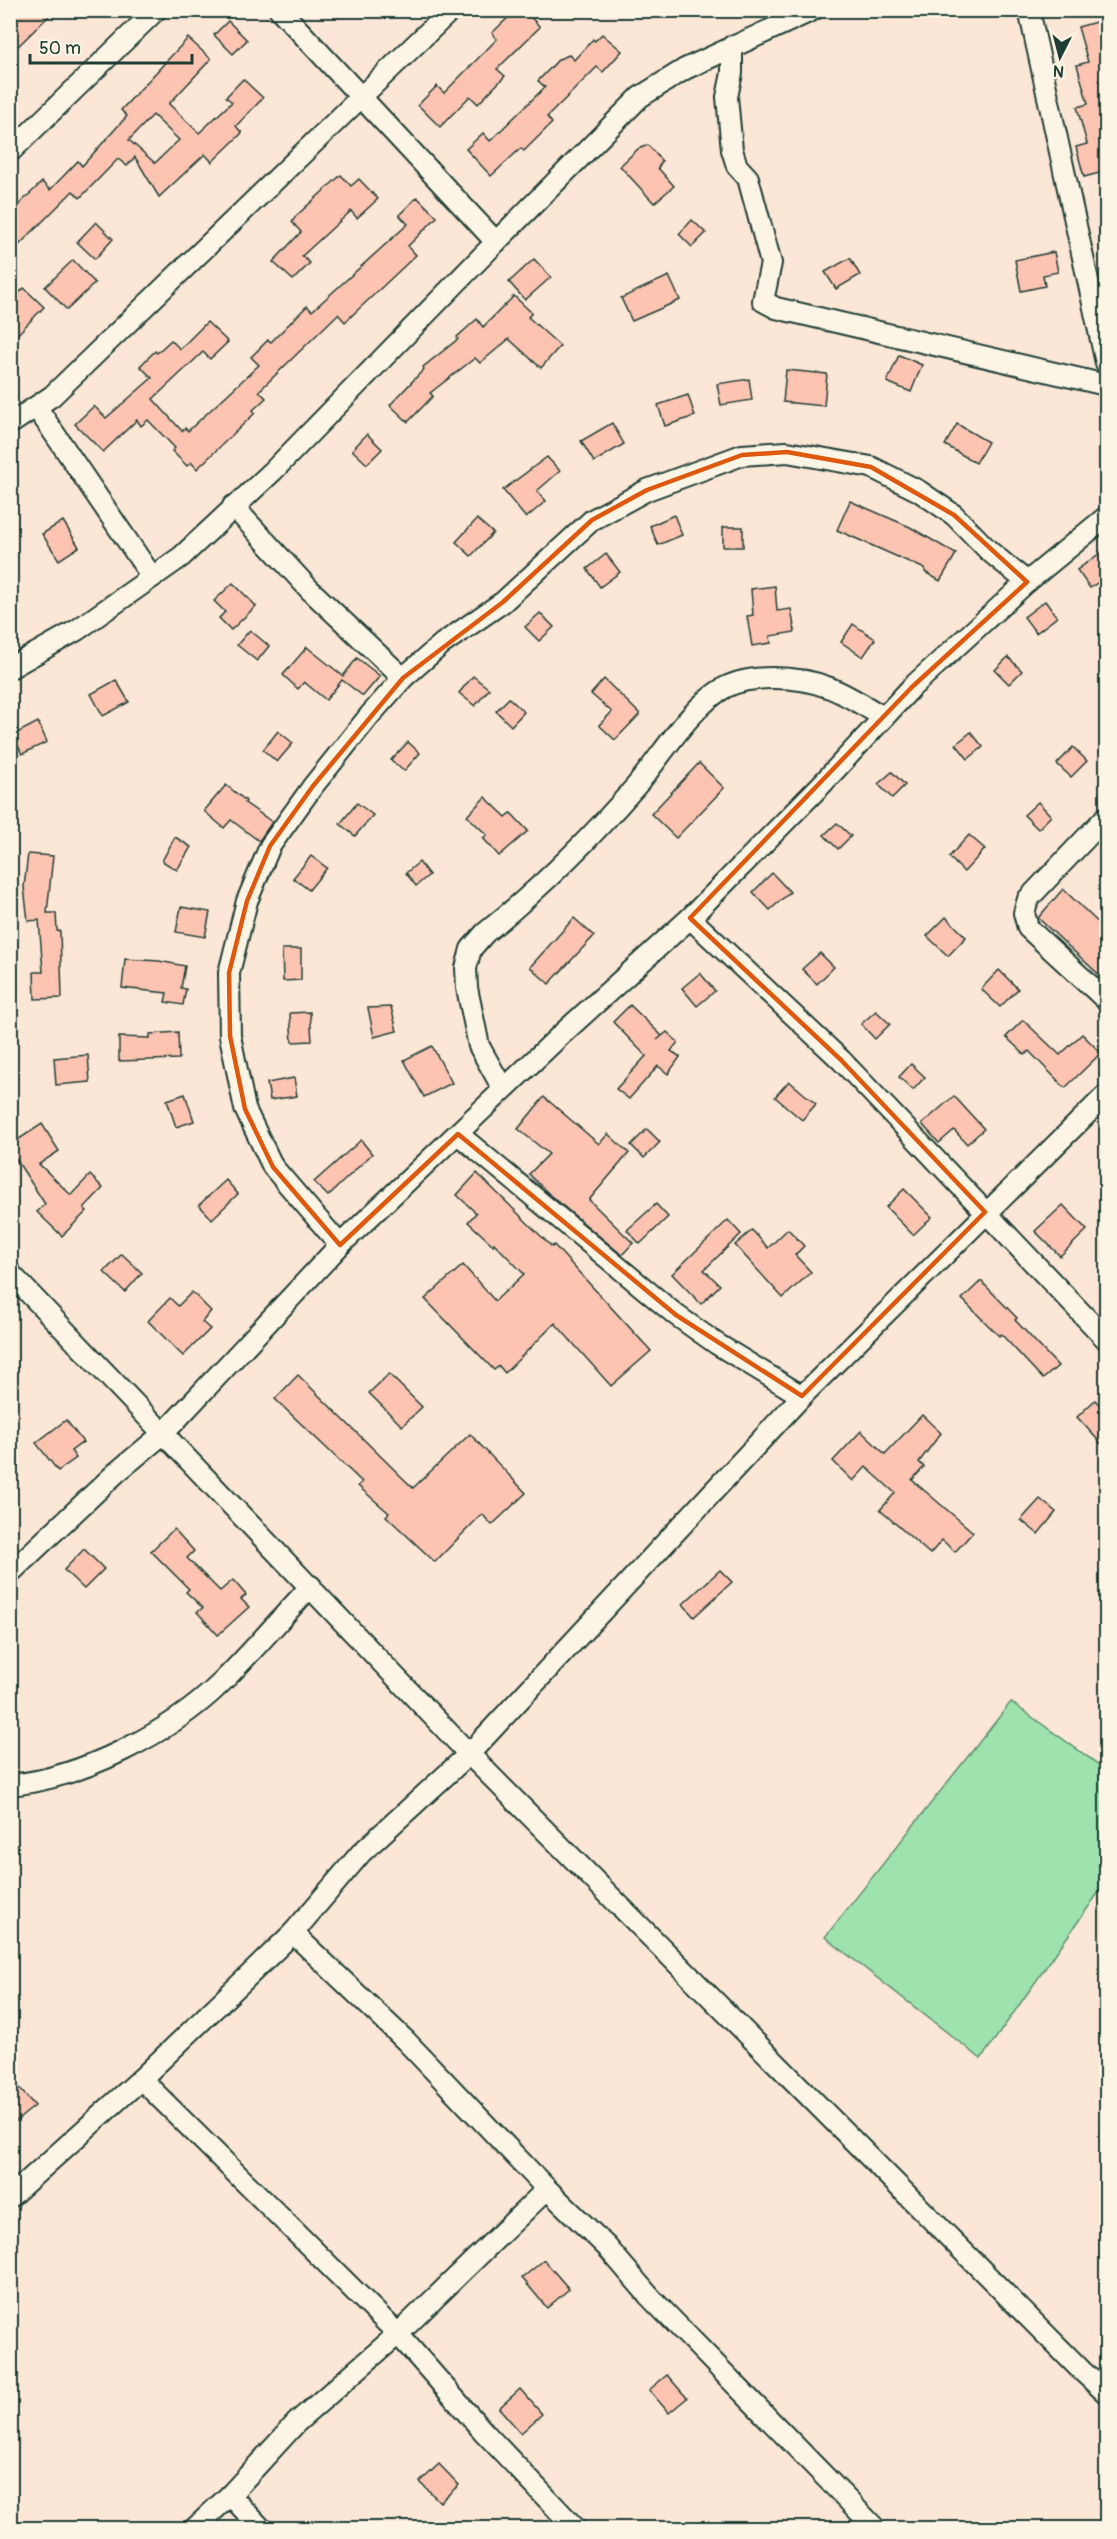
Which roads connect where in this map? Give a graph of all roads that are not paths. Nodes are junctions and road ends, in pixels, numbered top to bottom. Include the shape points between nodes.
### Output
1 (156, 10) edge
2 (280, 10) edge
3 (451, 10) edge
4 (813, 10) edge
5 (1029, 10) edge
6 (732, 46) junction
7 (361, 97) junction
8 (10, 152) edge
9 (495, 242) junction
10 (1106, 361) edge
11 (1107, 385) edge
12 (36, 408) junction
13 (10, 424) edge
14 (233, 506) junction
15 (1107, 517) edge
16 (152, 577) junction
17 (1027, 582) junction
18 (10, 668) edge
19 (404, 678) junction
20 (883, 717) junction
21 (1107, 817) edge
22 (690, 918) junction
23 (1107, 1000) edge
24 (503, 1089) junction
25 (1107, 1095) edge
26 (458, 1134) junction
27 (986, 1212) junction
28 (340, 1245) junction
29 (10, 1273) edge
30 (1107, 1339) edge
31 (802, 1396) junction
32 (164, 1433) junction
33 (10, 1573) edge
34 (311, 1586) junction
35 (469, 1754) junction
36 (10, 1785) edge
37 (293, 1933) junction
38 (141, 2079) junction
39 (547, 2189) junction
40 (10, 2197) edge
41 (398, 2334) junction
42 (1107, 2393) edge
43 (230, 2495) junction
44 (195, 2529) edge
45 (261, 2529) edge
46 (575, 2529) edge
47 (875, 2529) edge

1 - 8 street
2 - 7 street
3 - 7 street
4 - 6 street
5 - 10 street
6 - 9 street via 640,96
6 - 11 street via 727,97 732,150 737,166 748,178 771,264 763,301 776,308
7 - 9 street
7 - 12 street
9 - 14 street via 273,471
12 - 13 street
12 - 16 street
14 - 16 street via 181,558
14 - 19 street via 310,590
15 - 17 street
16 - 18 street via 77,630
17 - 19 street via 954,515 919,491 871,467 787,452 742,455 647,490 592,520 503,602 442,644
17 - 20 street
19 - 28 street via 369,715 270,846 247,901 229,973 230,1036 245,1109 273,1167
20 - 22 street
20 - 24 street via 844,693 814,681 790,678 746,681 725,688 709,700 581,847 471,949 466,968 472,1021 479,1046
21 - 23 street via 1028,899 1024,913 1028,928
22 - 24 street
22 - 27 street via 841,1060
24 - 26 street
25 - 27 street
26 - 28 street
26 - 31 street via 676,1315
27 - 30 street
27 - 31 street
28 - 32 street
29 - 32 street
31 - 35 street
32 - 33 street
32 - 34 street
34 - 35 street
34 - 36 street via 220,1684 181,1716 82,1768
35 - 37 street via 361,1853
35 - 42 street
37 - 38 street
37 - 39 street via 406,2042
38 - 40 street
38 - 41 street
39 - 41 street
39 - 47 street
41 - 43 street via 297,2422
41 - 46 street
43 - 44 street
43 - 45 street

